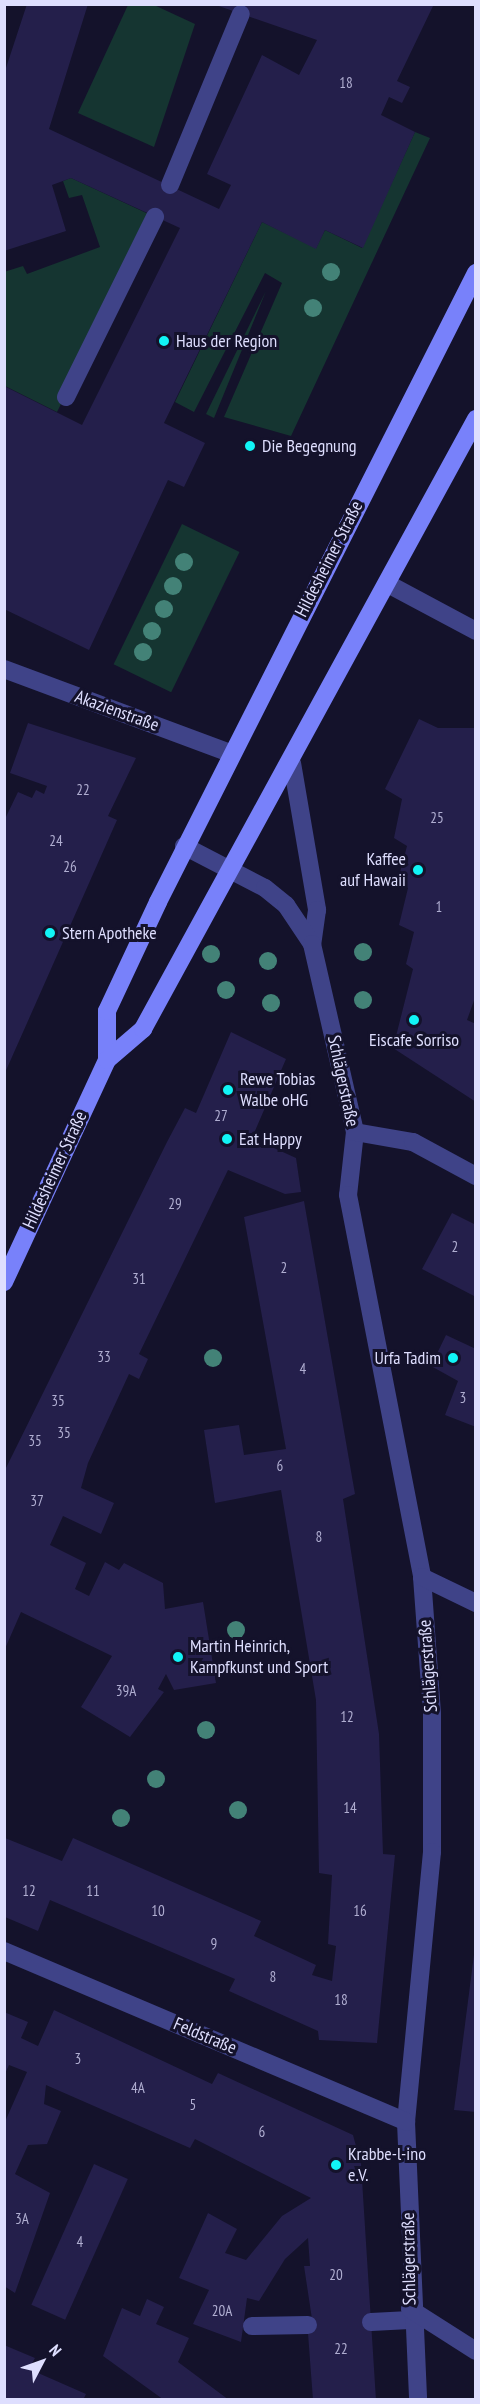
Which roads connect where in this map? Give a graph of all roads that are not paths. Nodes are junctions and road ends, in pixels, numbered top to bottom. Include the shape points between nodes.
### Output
1 (241, 14) dead end
2 (170, 184) dead end
3 (155, 217) dead end
4 (476, 273) edge
5 (66, 397) dead end
6 (476, 418) edge
7 (388, 584) junction
8 (476, 631) edge
9 (4, 669) edge
10 (230, 753) junction
11 (292, 763) junction
12 (184, 846) junction
13 (231, 870) junction
14 (312, 944) junction
15 (107, 1060) junction
16 (355, 1132) junction
17 (476, 1176) edge
18 (4, 1282) edge
19 (422, 1577) junction
20 (476, 1603) edge
21 (5, 1952) edge
22 (406, 2122) junction
23 (410, 2315) junction
24 (371, 2322) dead end
25 (308, 2325) dead end
26 (252, 2326) dead end
27 (476, 2351) edge
28 (417, 2400) edge

1 - 2 street
3 - 5 street
4 - 10 main road, Hildesheimer Straße
6 - 7 main road, Hildesheimer Straße
7 - 8 street
7 - 11 main road, Hildesheimer Straße
9 - 10 street, Akazienstraße
10 - 12 main road, Hildesheimer Straße
11 - 13 main road, Hildesheimer Straße
11 - 14 street, Schlägerstraße via 317,910
12 - 13 street
12 - 15 main road, Hildesheimer Straße via 107,1011
13 - 14 street, Schlägerstraße via 286,905
13 - 15 main road, Hildesheimer Straße via 143,1029
14 - 16 street, Schlägerstraße
15 - 18 main road, Hildesheimer Straße
16 - 17 street via 413,1142
16 - 19 street, Schlägerstraße via 348,1195
19 - 20 street
19 - 22 street, Schlägerstraße via 432,1714 432,1852
21 - 22 street, Feldstraße
22 - 23 street, Schlägerstraße
23 - 24 street
23 - 27 street
23 - 28 street, Schlägerstraße
25 - 26 street

